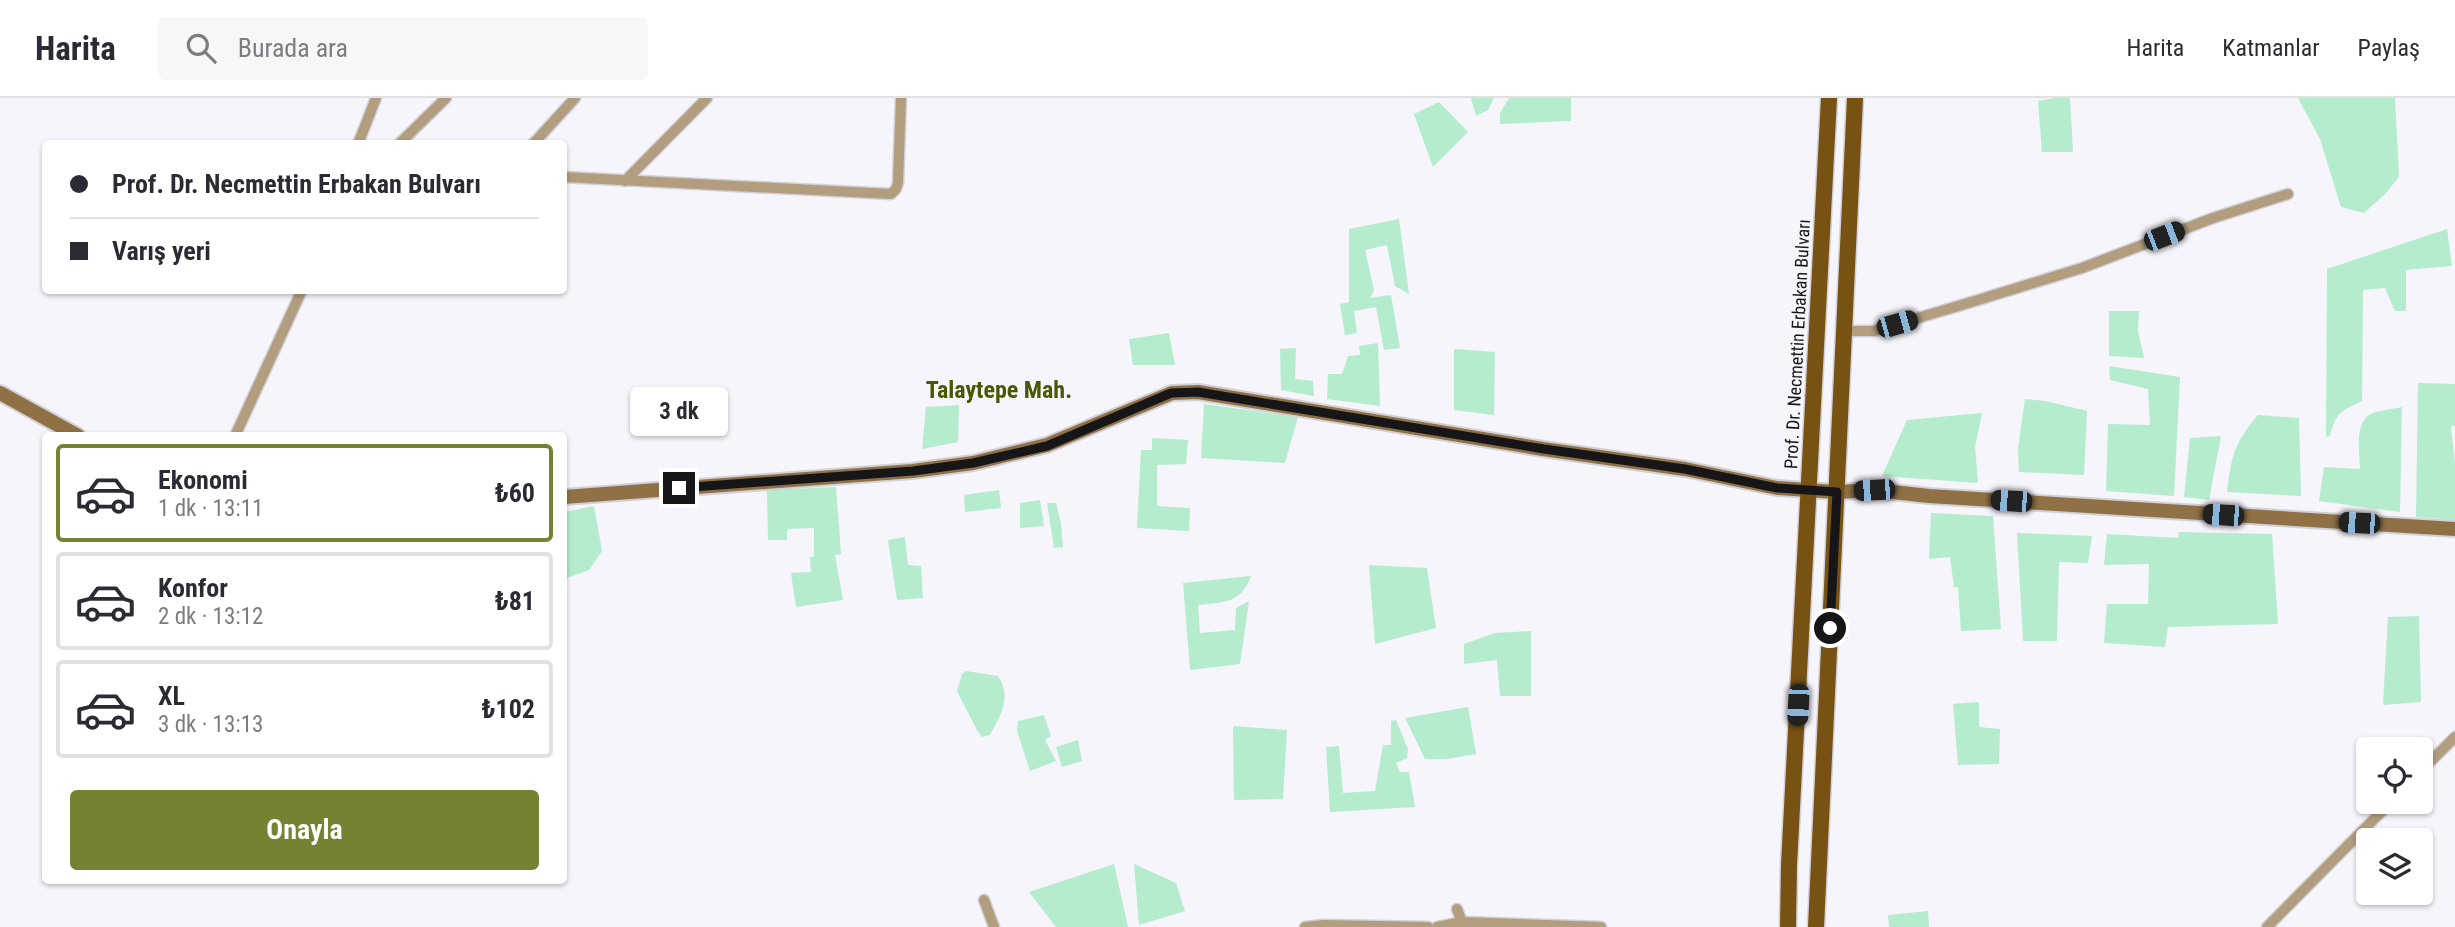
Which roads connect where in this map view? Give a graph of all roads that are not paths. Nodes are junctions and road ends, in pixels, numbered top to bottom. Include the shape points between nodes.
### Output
1 (376, 98) edge
2 (446, 98) edge
3 (575, 98) edge
4 (707, 98) edge
5 (901, 98) edge
6 (1829, 98) edge
7 (1855, 98) edge
8 (360, 140) edge
9 (403, 140) edge
10 (537, 140) edge
11 (567, 177) edge
12 (625, 181) junction
13 (2288, 194) dead end
14 (300, 294) edge
15 (1844, 331) junction
16 (0, 393) edge
17 (71, 432) edge
18 (237, 432) edge
19 (1809, 492) junction
20 (1837, 492) junction
21 (567, 497) edge
22 (2455, 529) edge
23 (2455, 737) edge
24 (2433, 759) edge
25 (2379, 814) edge
26 (984, 900) dead end
27 (1457, 909) dead end
28 (1463, 925) edge
29 (994, 927) edge
30 (1305, 927) edge
31 (1429, 927) edge
32 (1437, 927) edge
33 (1601, 927) edge
34 (1788, 927) edge
35 (1816, 927) edge
36 (2267, 927) edge

1 - 8 street
2 - 9 street
3 - 10 street
4 - 12 street
5 - 12 street via 898,183 891,194
6 - 19 main road, Prof. Dr. Necmettin Erbakan Bulvarı
7 - 15 main road
11 - 12 street
13 - 15 street via 2082,268 1874,331
14 - 18 street
15 - 20 main road
16 - 17 street
19 - 20 street
19 - 21 street via 1198,392 1171,393 1047,446 973,463
19 - 34 main road, Prof. Dr. Necmettin Erbakan Bulvarı
20 - 22 street via 1874,490
20 - 35 main road
23 - 24 street
25 - 36 street
26 - 29 street
27 - 28 street
28 - 32 street
28 - 33 street
30 - 31 street

